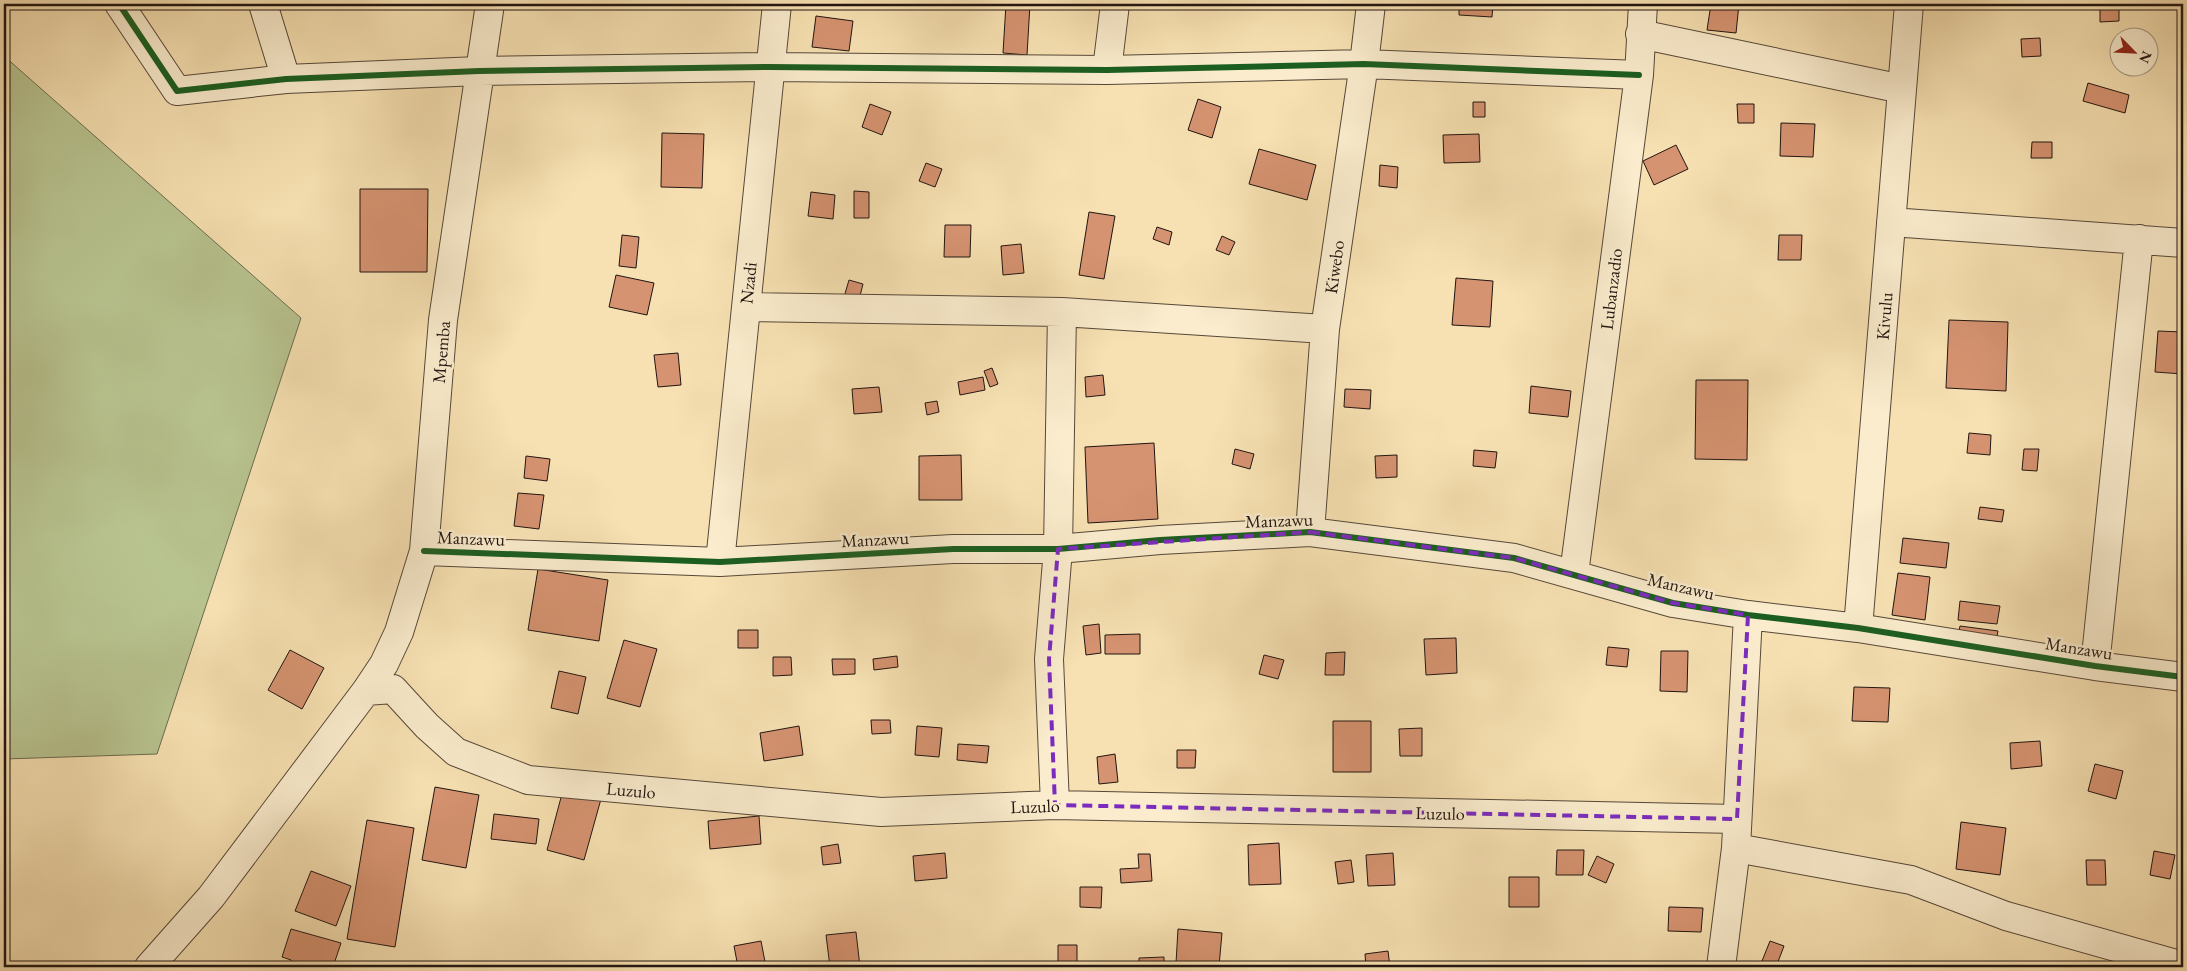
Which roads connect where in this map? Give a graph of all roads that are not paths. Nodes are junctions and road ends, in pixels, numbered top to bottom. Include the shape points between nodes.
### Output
1 (119, 4) edge
2 (263, 4) edge
3 (490, 4) edge
4 (777, 4) edge
5 (1115, 4) edge
6 (1371, 4) edge
7 (1643, 4) edge
8 (1909, 4) edge
9 (1640, 34) junction
10 (1364, 64) junction
11 (769, 67) junction
12 (1107, 70) junction
13 (479, 71) junction
14 (1640, 75) junction
15 (286, 79) junction
16 (1902, 89) junction
17 (1892, 222) junction
18 (2139, 239) junction
19 (2183, 243) edge
20 (746, 307) junction
21 (1062, 312) junction
22 (1325, 329) junction
23 (1310, 532) junction
24 (1058, 550) junction
25 (424, 551) junction
26 (720, 562) junction
27 (1574, 574) junction
28 (1748, 615) junction
29 (1858, 628) junction
30 (2095, 666) junction
31 (2183, 677) edge
32 (366, 691) junction
33 (1055, 805) junction
34 (1737, 819) junction
35 (1736, 848) junction
36 (2183, 966) edge
37 (149, 967) edge
38 (1721, 967) edge

1 - 15 street via 177,91
2 - 15 street
3 - 13 street, Mpemba
4 - 11 street, Nzadi
5 - 12 street
6 - 10 street, Kiwebo
7 - 9 street, Lubanzadio
8 - 16 street, Kivulu
9 - 14 street, Lubanzadio
9 - 16 street
10 - 12 street
10 - 14 street
10 - 22 street, Kiwebo
11 - 12 street
11 - 13 street
11 - 20 street, Nzadi
13 - 15 street
13 - 25 street, Mpemba via 443,320
14 - 27 street, Lubanzadio
16 - 17 street, Kivulu
17 - 18 street
17 - 29 street, Kivulu
18 - 19 street
18 - 30 street
20 - 21 street
20 - 26 street, Nzadi
21 - 22 street
21 - 24 street
22 - 23 street, Kiwebo
23 - 24 street, Manzawu via 1160,540
23 - 27 street, Manzawu via 1514,558
24 - 26 street, Manzawu via 953,549
24 - 33 street via 1049,659
25 - 26 street, Manzawu
25 - 32 street, Mpemba via 399,632 384,664
27 - 28 street, Manzawu via 1673,603
28 - 29 street, Manzawu
28 - 34 street
29 - 30 street, Manzawu
30 - 31 street, Manzawu
32 - 33 street, Luzulo via 393,689 426,726 456,752 528,780 881,812
32 - 37 street, Mpemba via 211,897
33 - 34 street, Luzulo
34 - 35 street
35 - 36 street via 1911,880 2006,916
35 - 38 street

